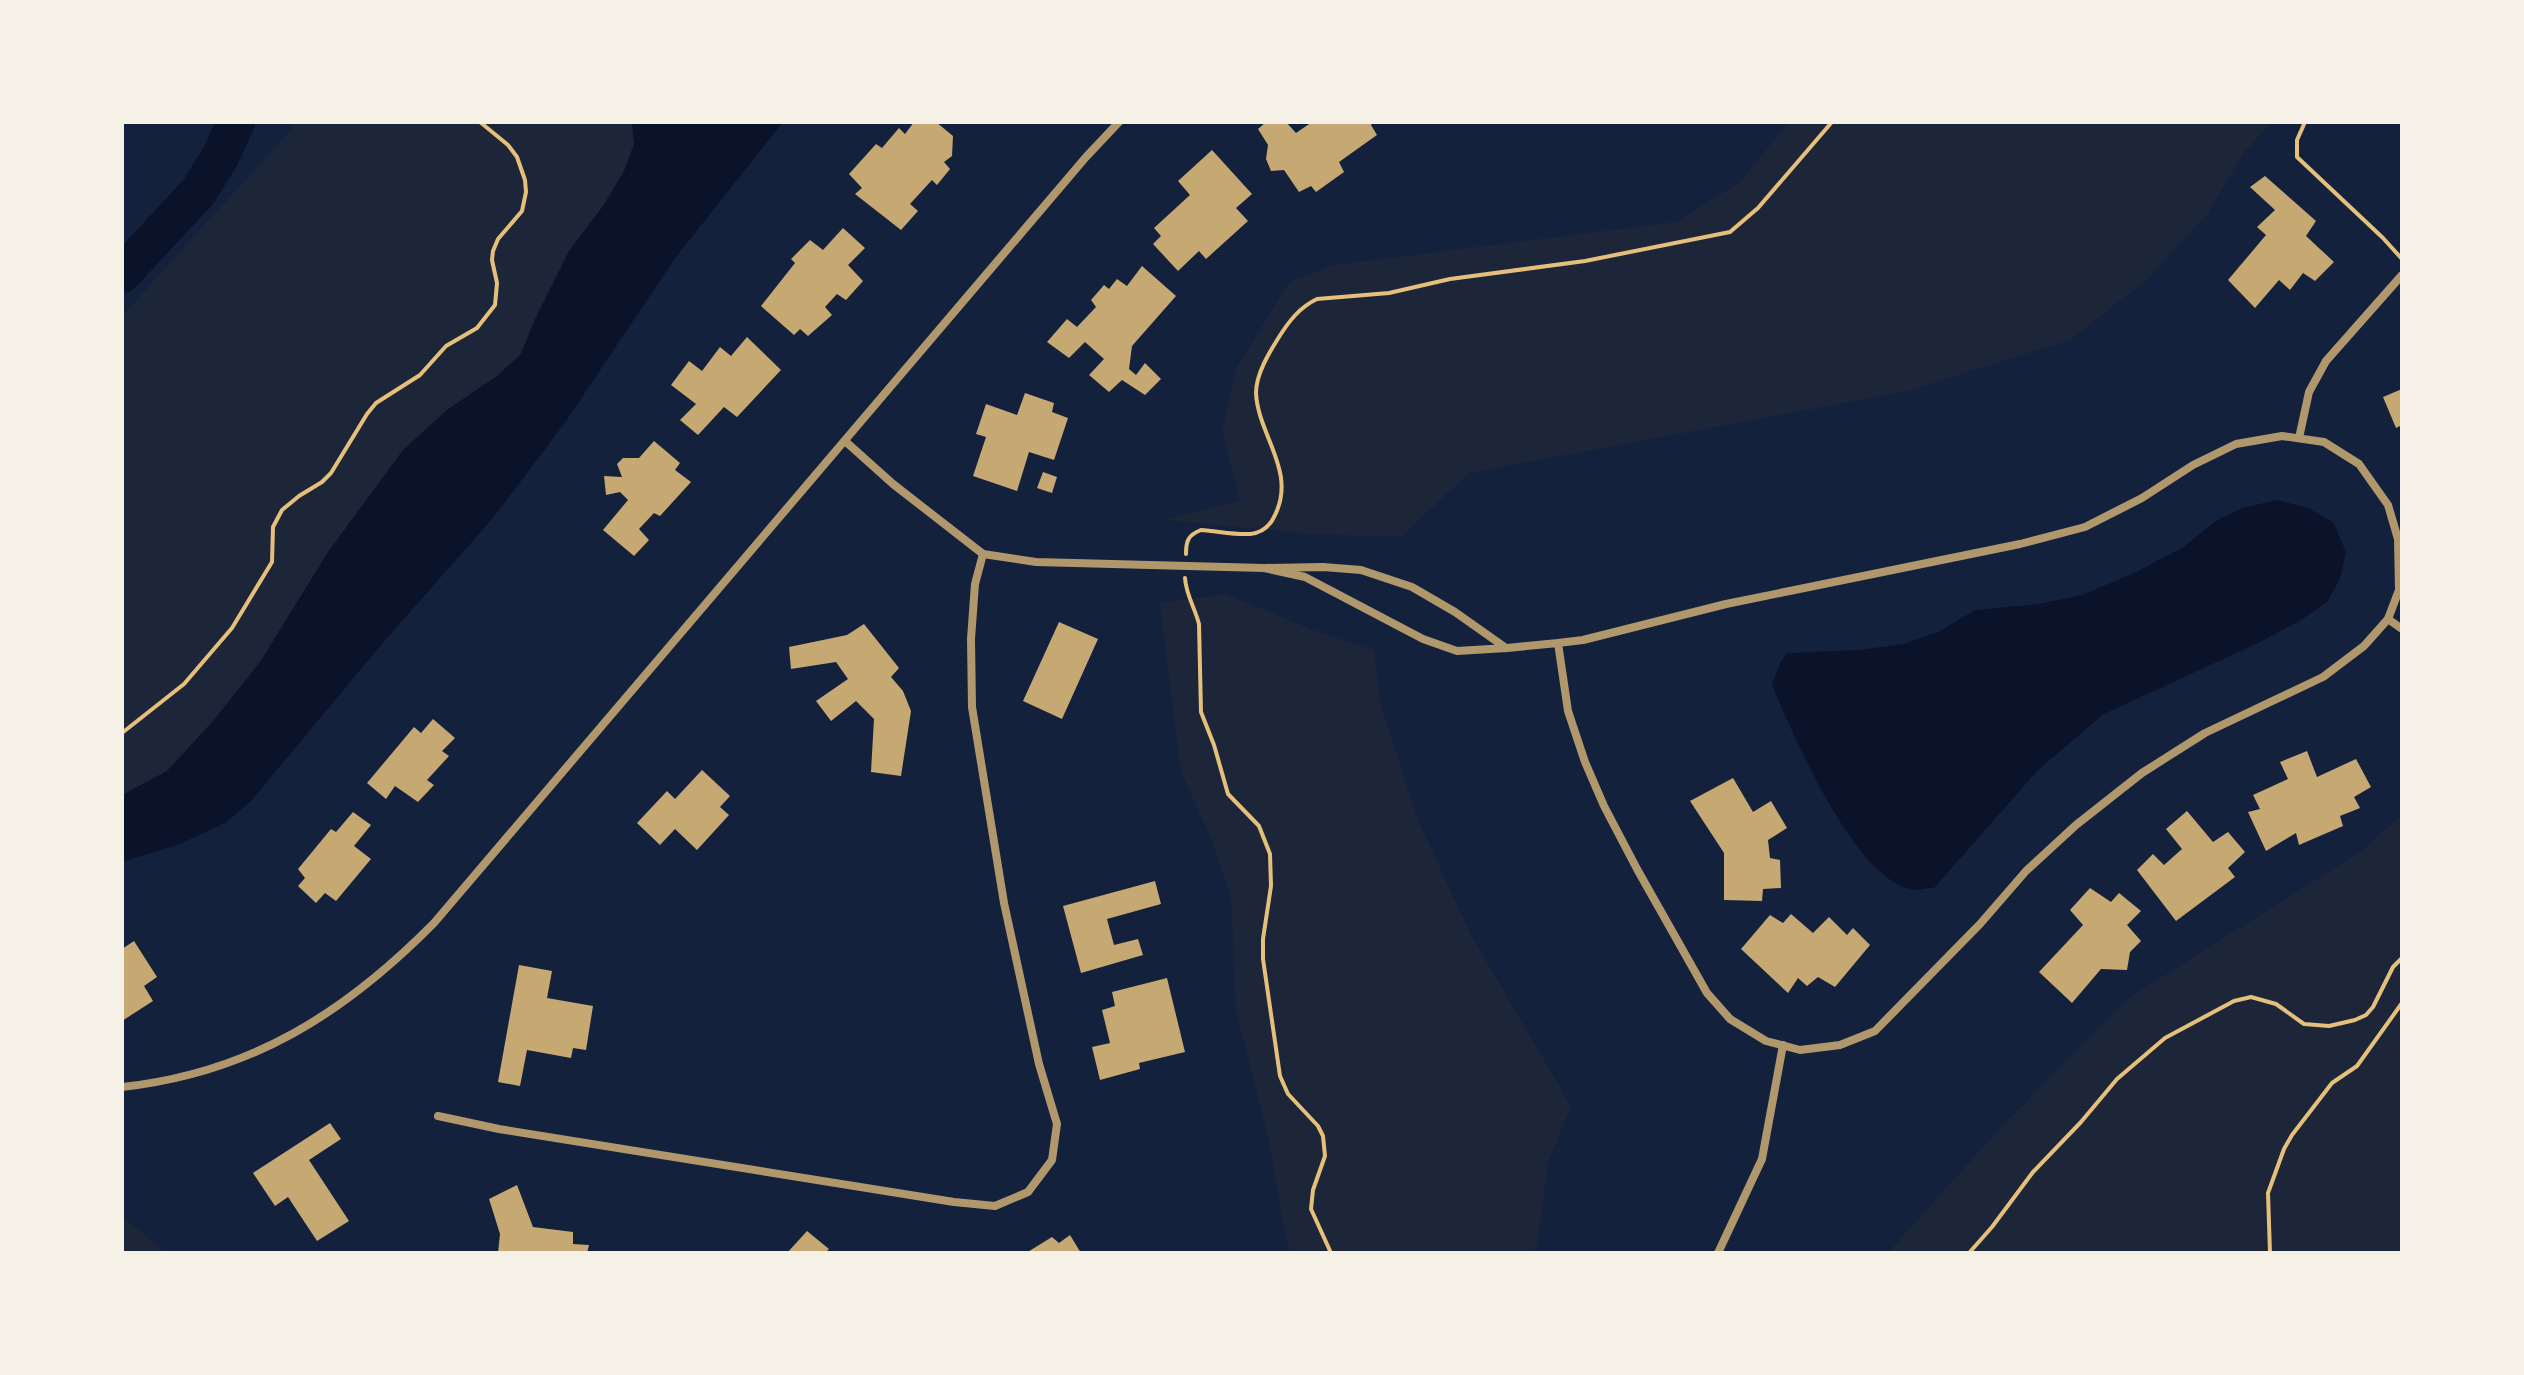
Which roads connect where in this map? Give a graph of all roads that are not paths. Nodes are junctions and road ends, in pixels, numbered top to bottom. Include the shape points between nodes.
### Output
1 (1119, 122) edge
2 (2402, 275) edge
3 (2299, 438) junction
4 (845, 441) junction
5 (983, 554) junction
6 (1264, 568) junction
7 (2388, 619) junction
8 (2402, 629) edge
9 (1558, 643) junction
10 (1507, 648) junction
11 (1783, 1045) junction
12 (122, 1087) edge
13 (438, 1116) dead end
14 (1718, 1253) edge

1 - 4 street
2 - 3 street via 2326,361 2309,392
3 - 7 street via 2324,442 2359,464 2388,505 2398,539 2399,590
3 - 9 street via 2236,444 2085,527
4 - 5 street
4 - 12 street via 434,923 383,973 324,1016 251,1054 176,1078
5 - 6 street via 1036,562
5 - 13 street via 971,639 974,723 1004,903 1057,1124 1052,1160 1028,1192 995,1206 954,1202
6 - 10 street via 1305,577 1423,639 1457,651
6 - 10 street via 1323,567 1374,574 1412,587
7 - 8 street
7 - 11 street via 2364,646 2323,677 2205,733 2142,773 2076,825 1875,1031 1840,1045 1800,1050
9 - 10 street
9 - 11 street via 1568,711 1585,762 1637,869 1707,993 1730,1019
11 - 14 street via 1762,1159

